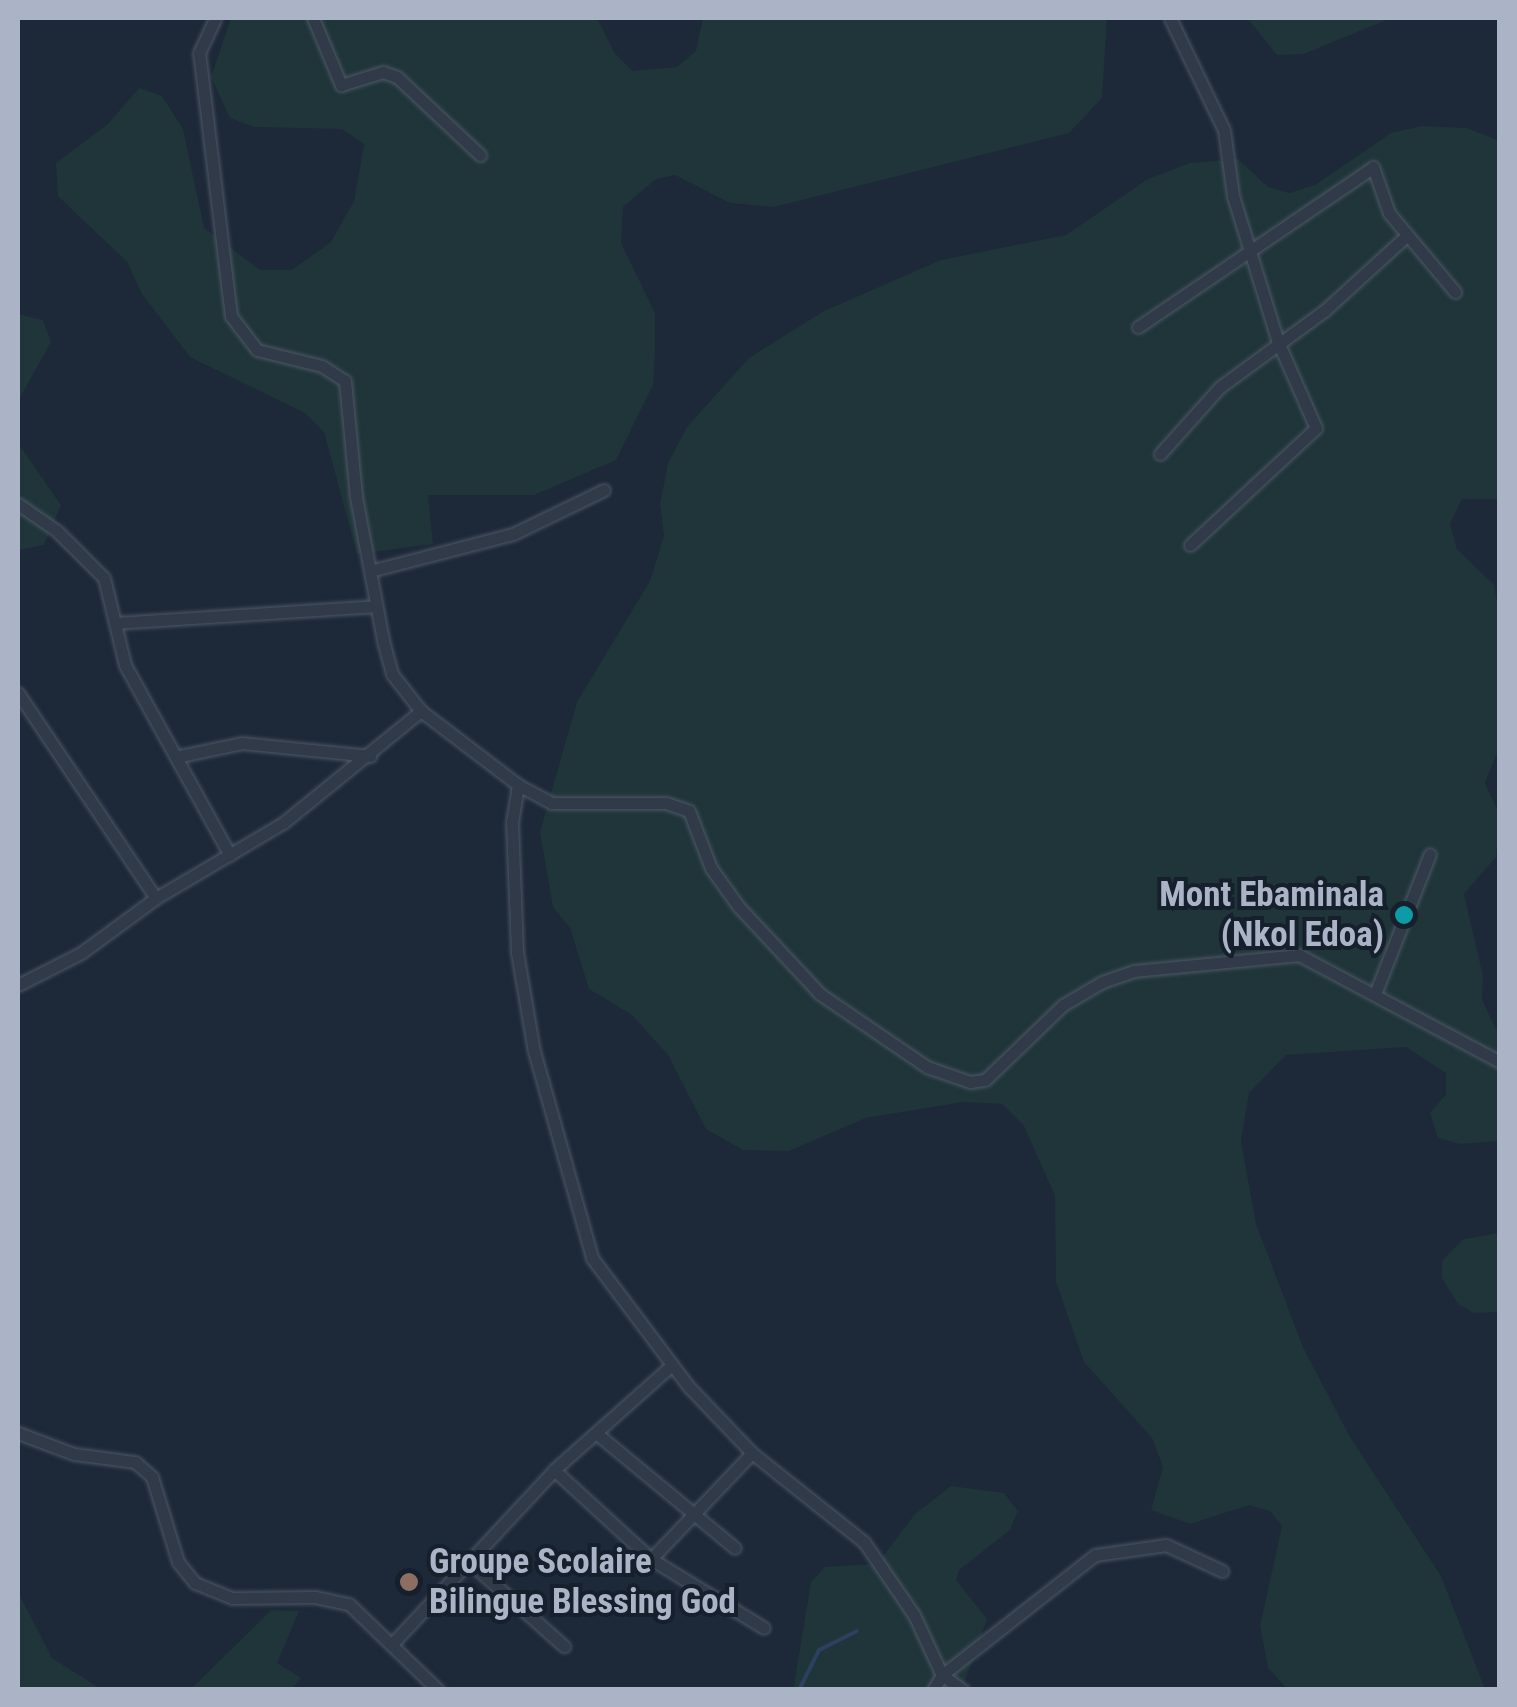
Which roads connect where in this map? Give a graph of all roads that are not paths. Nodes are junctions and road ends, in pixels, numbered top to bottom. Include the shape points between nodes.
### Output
1 (214, 18) edge
2 (313, 18) edge
3 (1170, 18) edge
4 (480, 155) dead end
5 (1405, 237) junction
6 (1250, 248) junction
7 (1455, 292) dead end
8 (1138, 327) dead end
9 (1278, 342) junction
10 (1160, 454) dead end
11 (604, 490) dead end
12 (18, 504) edge
13 (1190, 545) dead end
14 (370, 571) junction
15 (376, 606) junction
16 (116, 623) junction
17 (18, 694) edge
18 (421, 711) junction
19 (180, 756) junction
20 (370, 756) junction
21 (518, 786) junction
22 (230, 854) junction
23 (1430, 854) dead end
24 (156, 898) junction
25 (18, 984) edge
26 (1374, 994) junction
27 (1500, 1062) edge
28 (672, 1365) junction
29 (596, 1432) junction
30 (18, 1433) edge
31 (752, 1454) junction
32 (554, 1470) junction
33 (692, 1516) junction
34 (735, 1548) dead end
35 (651, 1559) junction
36 (467, 1560) junction
37 (1222, 1571) dead end
38 (764, 1628) dead end
39 (392, 1644) junction
40 (564, 1646) dead end
41 (942, 1675) junction
42 (438, 1690) edge
43 (933, 1690) edge
44 (963, 1690) edge

1 - 14 street via 199,54 231,316 257,350 322,366 345,381
2 - 4 street via 341,85 384,72 397,77
3 - 6 street via 1224,130
5 - 6 street via 1373,167
5 - 7 street
5 - 9 street via 1324,311
6 - 8 street
6 - 9 street
9 - 10 street via 1220,387
9 - 13 street via 1316,428
11 - 14 street via 513,534
12 - 16 street via 104,578
14 - 15 street
15 - 16 street
15 - 18 street via 392,674
16 - 19 street via 125,665
17 - 24 street
18 - 20 street
18 - 21 street
19 - 20 street via 242,743
19 - 22 street
20 - 22 street
21 - 26 street via 552,802 679,804 690,811 711,868 820,994 927,1067 970,1082 986,1080 1064,1005 1134,971 1299,955
21 - 28 street via 512,891 534,1051 592,1258
22 - 24 street
23 - 26 street
24 - 25 street via 81,952
26 - 27 street
28 - 29 street
28 - 31 street
29 - 32 street
29 - 33 street
30 - 39 street via 146,1470 178,1562 195,1583 232,1598 315,1597 349,1604
31 - 33 street
31 - 41 street via 870,1550 914,1615
32 - 35 street
32 - 36 street
33 - 34 street
33 - 35 street
35 - 38 street
36 - 39 street
36 - 40 street
37 - 41 street via 1166,1545 1095,1555
39 - 42 street
41 - 43 street
41 - 44 street

